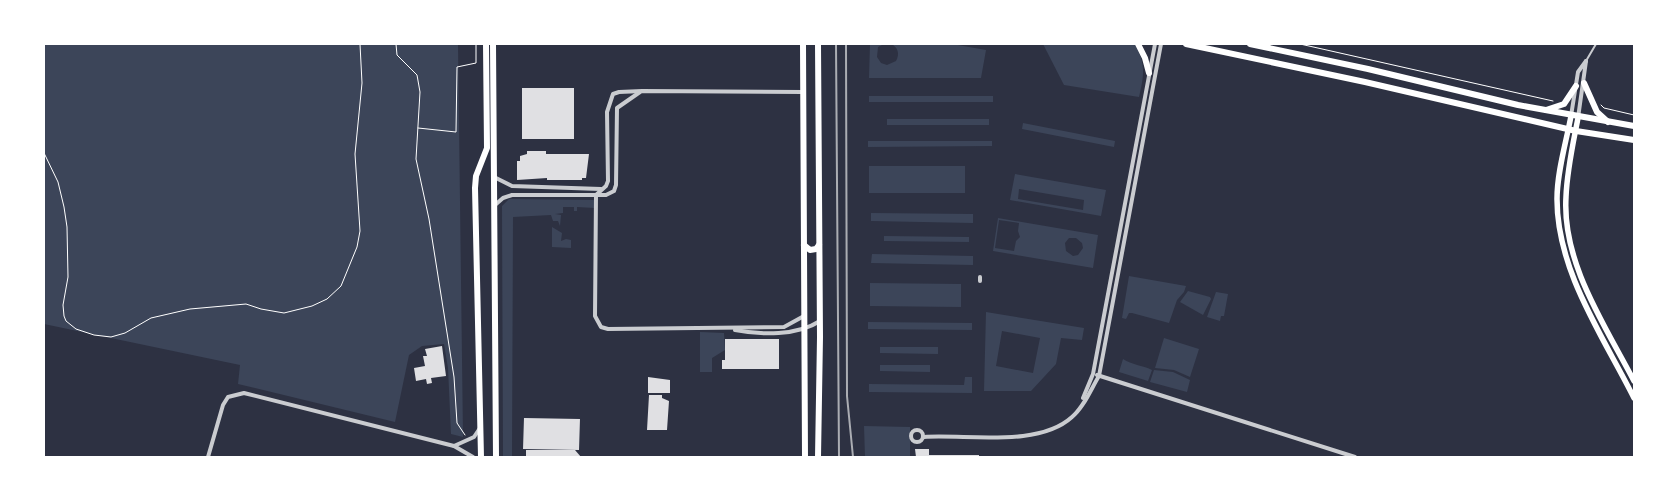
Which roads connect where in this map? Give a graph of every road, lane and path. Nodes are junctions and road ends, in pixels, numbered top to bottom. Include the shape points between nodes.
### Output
1 (360, 44) edge
2 (396, 44) edge
3 (476, 44) edge
4 (486, 44) edge
5 (493, 44) edge
6 (803, 44) edge
7 (818, 44) edge
8 (1138, 44) edge
9 (1154, 44) edge
10 (1161, 44) edge
11 (1186, 44) edge
12 (1250, 44) edge
13 (1300, 44) edge
14 (1596, 44) edge
15 (1586, 61) junction
16 (1368, 69) junction
17 (1149, 73) junction
18 (1365, 82) junction
19 (1584, 83) junction
20 (1576, 86) junction
21 (642, 91) junction
22 (803, 92) junction
23 (1554, 101) dead end
24 (1604, 108) dead end
25 (1545, 110) junction
26 (1634, 115) edge
27 (1571, 116) junction
28 (1578, 118) junction
29 (1609, 123) junction
30 (1634, 126) edge
31 (418, 128) junction
32 (1568, 129) junction
33 (1576, 131) junction
34 (1634, 140) edge
35 (44, 153) edge
36 (494, 177) junction
37 (601, 189) junction
38 (596, 195) junction
39 (494, 206) junction
40 (804, 245) junction
41 (819, 245) junction
42 (805, 315) junction
43 (820, 321) junction
44 (732, 329) junction
45 (805, 330) junction
46 (1093, 374) junction
47 (1099, 376) junction
48 (1634, 381) edge
49 (1634, 398) edge
50 (1077, 412) junction
51 (480, 428) junction
52 (463, 430) dead end
53 (923, 435) dead end
54 (454, 446) junction
55 (208, 457) edge
56 (473, 457) edge
57 (481, 457) edge
58 (496, 457) edge
59 (805, 457) edge
60 (818, 457) edge
61 (1355, 457) edge

1 - 35 path via 362,74 355,154 360,231 357,247 340,286 327,299 312,306 284,312 261,310 246,304 190,308 151,318 111,337 94,336 76,329 64,316 68,277 64,207 58,182
2 - 31 path via 397,55 416,75 421,98
3 - 31 path via 476,63 457,68 456,132
4 - 51 main road via 487,148 475,188
5 - 36 main road
6 - 22 main road
7 - 41 main road
8 - 17 main road
9 - 17 street
10 - 47 street
11 - 18 main road
12 - 16 main road
13 - 23 path
14 - 15 lane
15 - 19 street
15 - 20 street via 1578,72
16 - 18 main road via 1371,78
16 - 25 main road
17 - 46 street
18 - 32 main road
19 - 28 street
19 - 29 main road via 1597,112
20 - 25 main road via 1564,104
20 - 27 street
21 - 22 street
21 - 37 street via 616,92 609,103 608,182
21 - 38 street via 619,105 616,112 616,185 611,193
22 - 40 main road
24 - 26 path
25 - 27 main road
27 - 28 main road
27 - 32 main road
28 - 29 main road
28 - 33 main road
29 - 30 main road
31 - 52 path via 416,159 454,377 457,423
32 - 33 main road
32 - 49 main road via 1557,200 1564,252 1575,281
33 - 34 main road
33 - 48 main road via 1565,199 1572,250 1581,278
36 - 37 street via 512,186
36 - 39 main road
37 - 38 street
38 - 39 street via 512,195
38 - 44 street via 595,316 600,327
39 - 58 main road
40 - 41 main road via 813,250
40 - 42 main road
41 - 43 main road
42 - 44 street via 784,327
42 - 45 main road
43 - 45 street
43 - 60 main road
44 - 45 street via 745,332
45 - 59 main road
46 - 47 street
46 - 50 street
47 - 50 street
47 - 61 street
50 - 53 street via 1043,433 1006,437
51 - 54 street via 474,437
51 - 57 main road
54 - 55 street via 237,394 228,397 223,405
54 - 56 street

